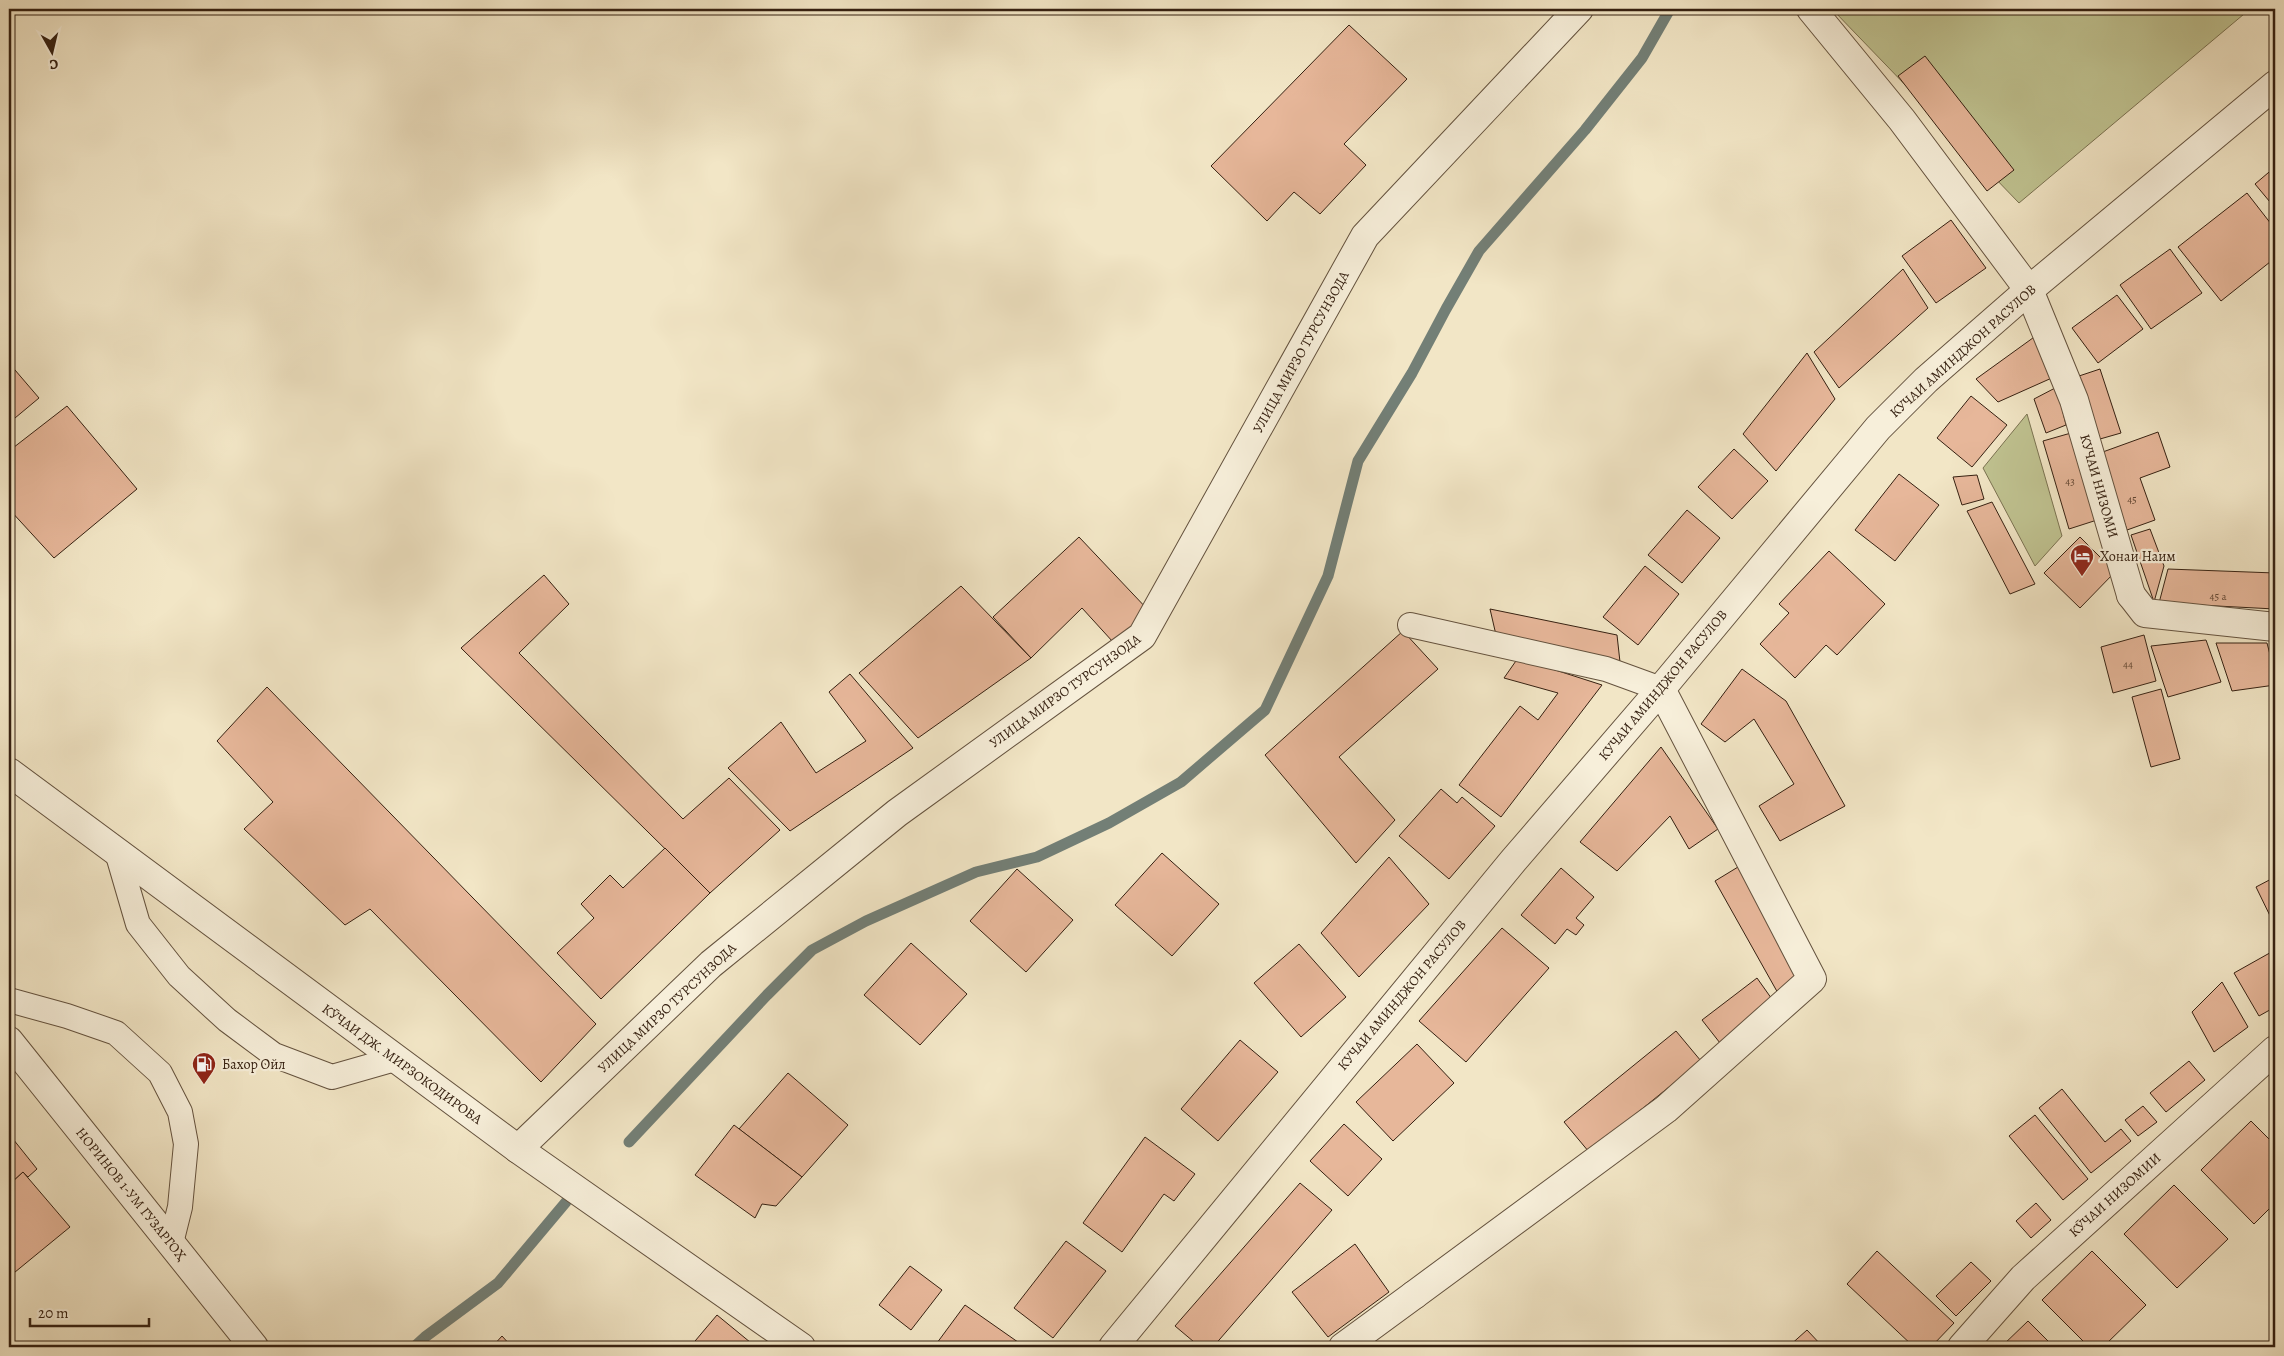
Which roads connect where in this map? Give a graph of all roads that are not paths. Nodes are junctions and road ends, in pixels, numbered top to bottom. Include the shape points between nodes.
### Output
1 (1579, 9) edge
2 (1811, 9) edge
3 (2275, 85) edge
4 (2029, 290) junction
5 (1410, 625) dead end
6 (2275, 627) edge
7 (1661, 689) junction
8 (9, 772) edge
9 (117, 852) junction
10 (9, 1000) edge
11 (9, 1041) edge
12 (2275, 1050) edge
13 (395, 1059) junction
14 (518, 1149) junction
15 (171, 1243) junction
16 (254, 1347) edge
17 (801, 1347) edge
18 (1113, 1347) edge
19 (1343, 1347) edge
20 (1962, 1347) edge

1 - 14 street, УЛИЦА МИРЗО ТУРСУНЗОДА via 1365,236 1142,636 897,812 711,964
2 - 4 street, КУЧАИ НИЗОМИ via 1902,120
3 - 4 street, КУЧАИ АМИНДЖОН РАСУЛОВ
4 - 6 street, КУЧАИ НИЗОМИ via 2074,400 2131,595 2145,613
4 - 7 street, КУЧАИ АМИНДЖОН РАСУЛОВ via 1926,380 1878,428
5 - 7 lane via 1606,669
7 - 18 street, КУЧАИ АМИНДЖОН РАСУЛОВ via 1513,861
7 - 19 street via 1812,979 1666,1109
8 - 9 street, КӮЧАИ ДЖ. МИРЗОКОДИРОВА
9 - 13 street, КӮЧАИ ДЖ. МИРЗОКОДИРОВА
9 - 13 lane via 138,924 179,976 227,1020 274,1055 332,1077
10 - 15 lane via 116,1033 160,1073 180,1112 186,1144 180,1207
11 - 15 street, НОРИНОВ 1-УМ ГУЗАРГОҲ
12 - 20 street, КӮЧАИ НИЗОМИИ via 2023,1278
13 - 14 street, КӮЧАИ ДЖ. МИРЗОКОДИРОВА
14 - 17 street, КӮЧАИ ДЖ. МИРЗОКОДИРОВА
15 - 16 street, НОРИНОВ 1-УМ ГУЗАРГОҲ

